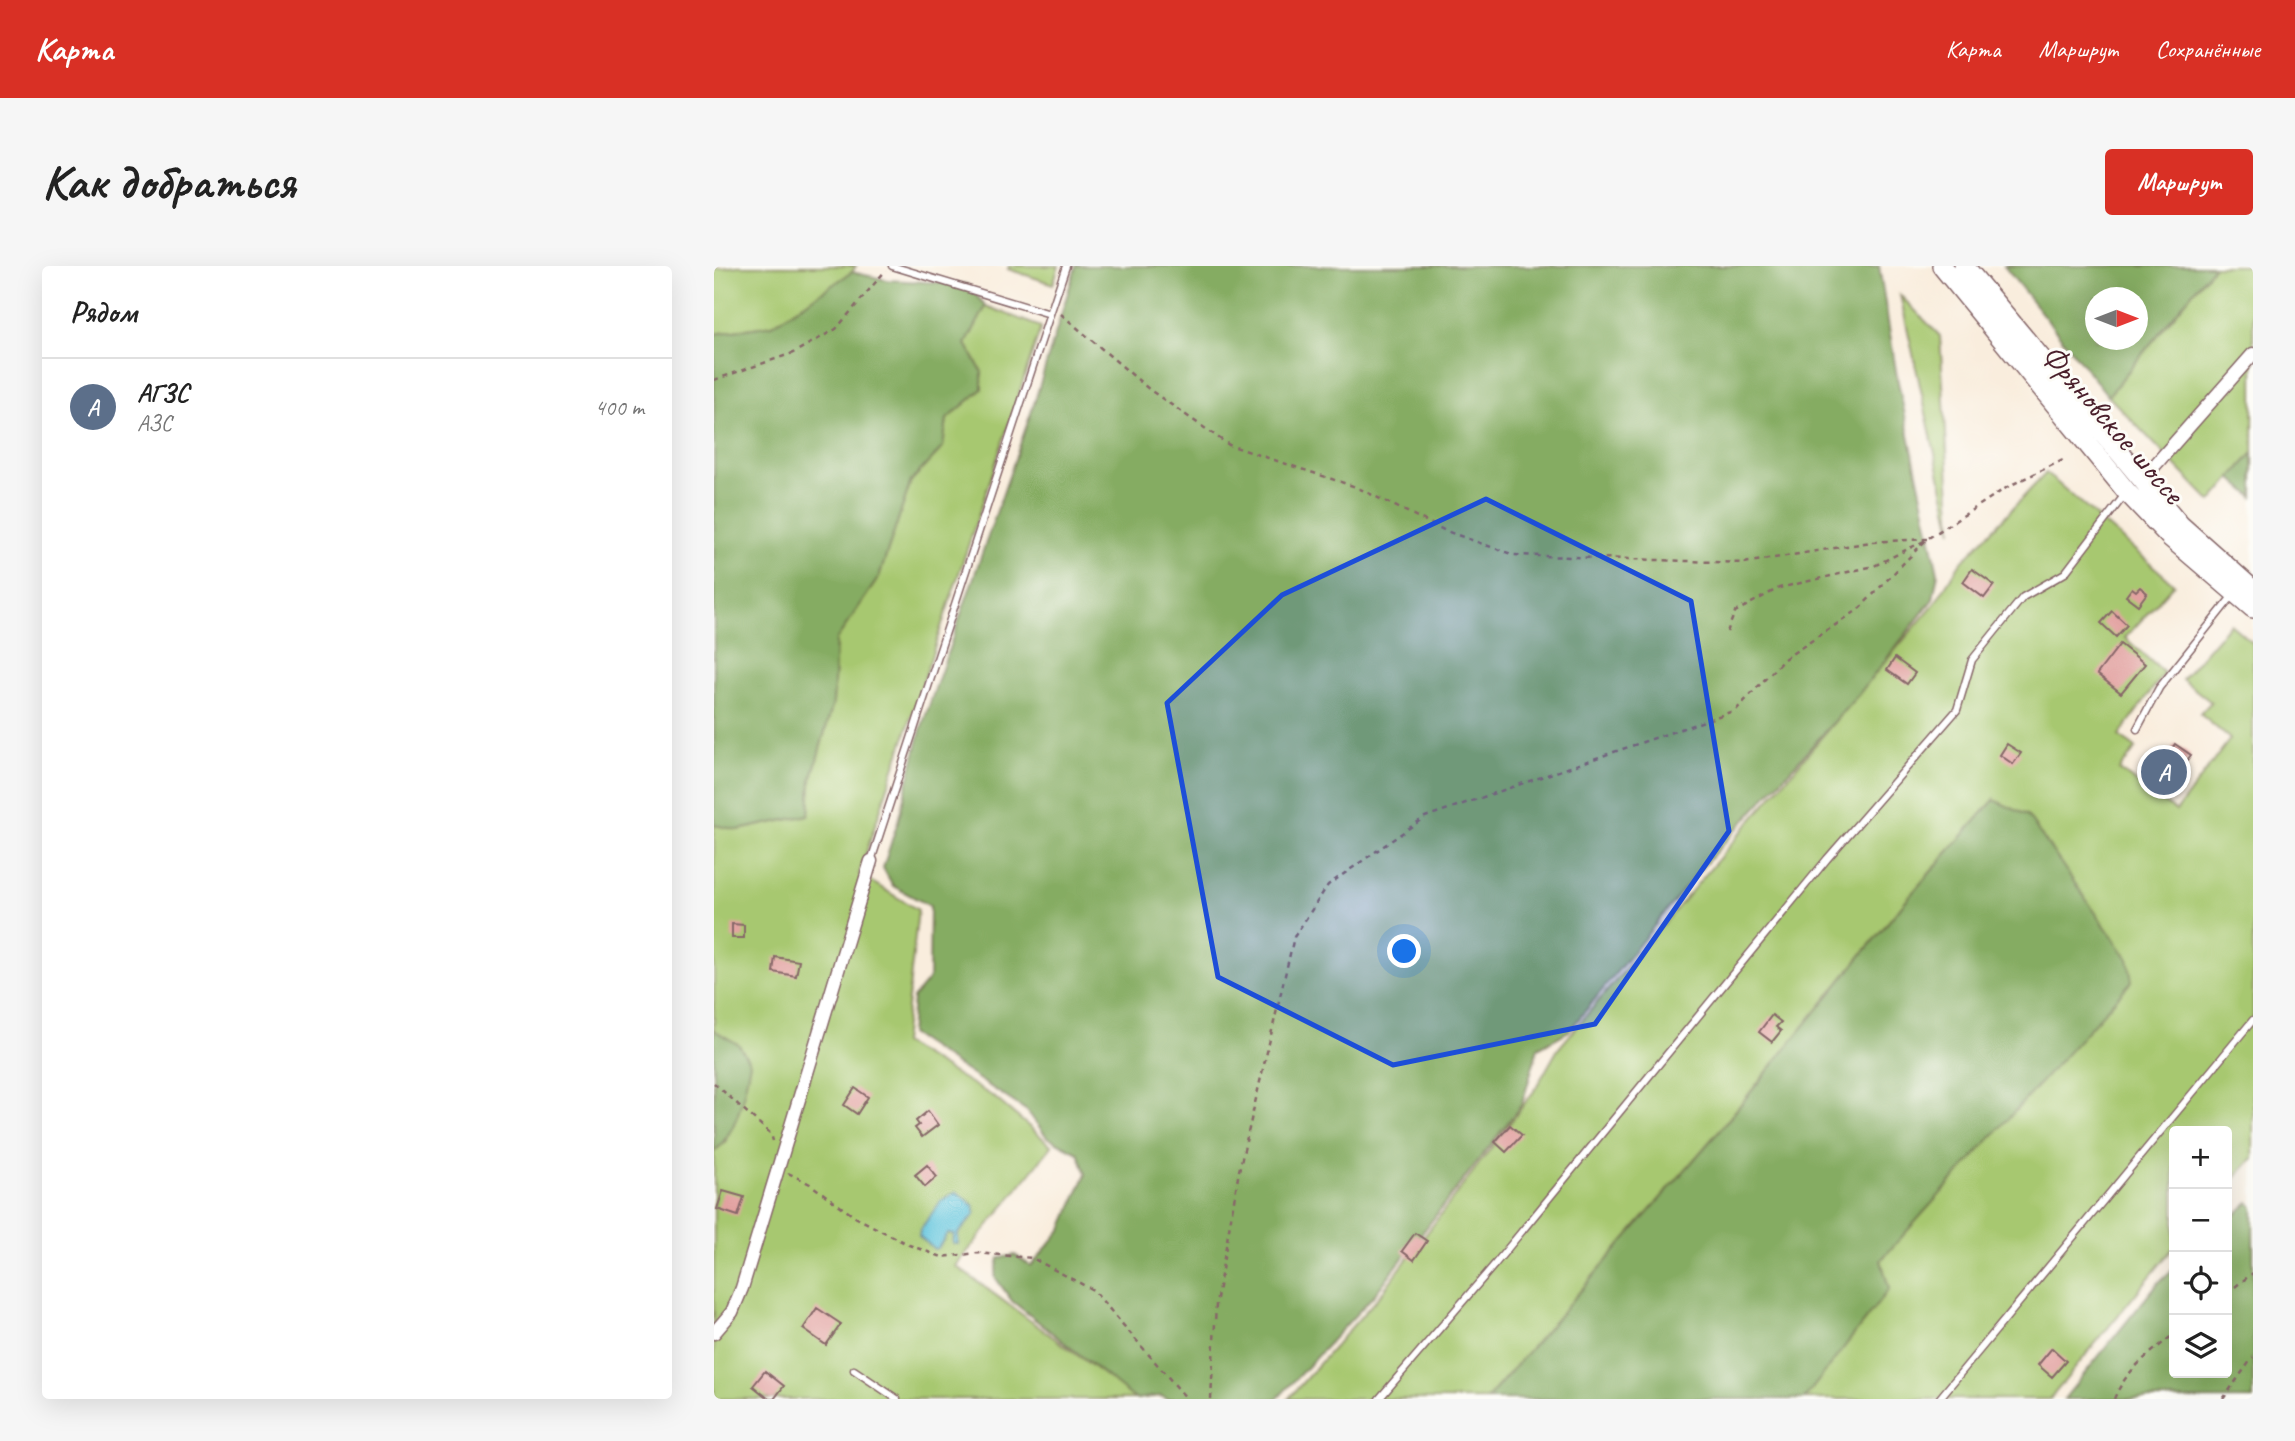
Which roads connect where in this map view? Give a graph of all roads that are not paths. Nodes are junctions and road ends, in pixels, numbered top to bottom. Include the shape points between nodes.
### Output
1 (891, 266) edge
2 (1066, 266) edge
3 (1942, 266) edge
4 (1964, 266) edge
5 (1052, 311) junction
6 (2253, 354) edge
7 (2134, 486) junction
8 (2244, 591) edge
9 (2253, 608) edge
10 (2137, 729) dead end
11 (871, 861) joint
12 (2253, 1020) edge
13 (714, 1334) edge
14 (854, 1370) dead end
15 (897, 1399) edge
16 (1380, 1399) edge
17 (1939, 1399) edge

1 - 5 lane
2 - 5 lane
3 - 7 main road, Фряновское шоссе
4 - 7 main road, Фряновское шоссе
5 - 11 lane
6 - 7 street
7 - 8 main road, Фряновское шоссе via 2170,537
7 - 16 lane via 2065,573 2022,597 1972,660 1957,710 1827,859
8 - 9 main road, Фряновское шоссе
8 - 10 lane via 2159,688
11 - 13 street via 742,1288 732,1312
12 - 17 lane
14 - 15 lane

